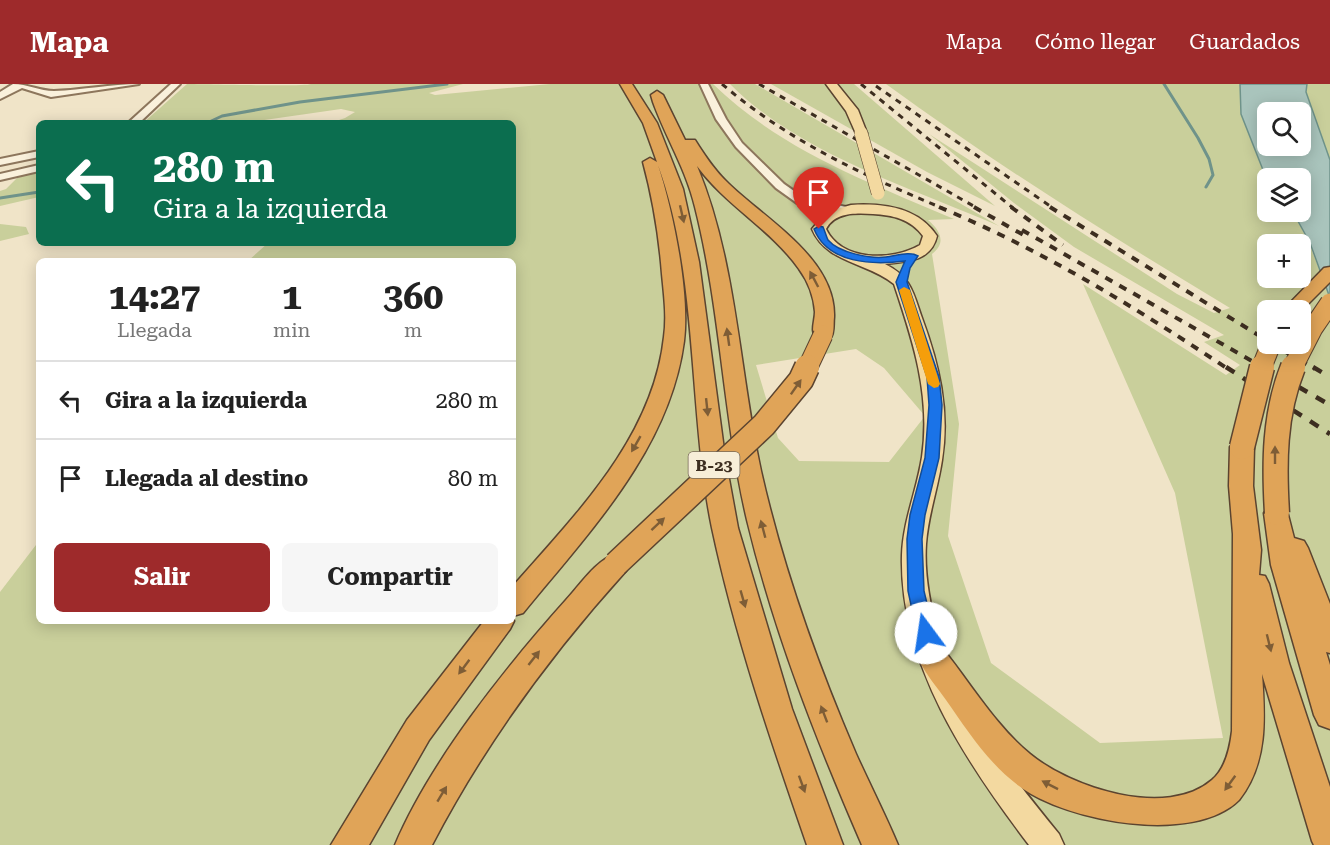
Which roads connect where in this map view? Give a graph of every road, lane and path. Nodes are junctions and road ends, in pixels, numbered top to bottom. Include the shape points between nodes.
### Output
1 (20, 84) edge
2 (135, 84) edge
3 (176, 84) edge
4 (616, 84) edge
5 (626, 84) edge
6 (704, 84) edge
7 (831, 84) edge
8 (654, 89) edge
9 (0, 96) edge
10 (136, 120) edge
11 (36, 155) edge
12 (0, 162) edge
13 (36, 169) edge
14 (0, 177) edge
15 (878, 193) junction
16 (801, 201) junction
17 (852, 209) junction
18 (895, 213) junction
19 (821, 223) junction
20 (913, 256) junction
21 (860, 258) junction
22 (1330, 272) edge
23 (901, 282) junction
24 (1302, 300) edge
25 (1330, 303) edge
26 (1268, 354) edge
27 (1247, 555) junction
28 (1294, 568) junction
29 (516, 601) edge
30 (498, 624) edge
31 (1330, 641) edge
32 (935, 662) junction
33 (1330, 715) edge
34 (1330, 841) edge
35 (349, 845) edge
36 (413, 845) edge
37 (825, 845) edge
38 (880, 845) edge
39 (1048, 845) edge

1 - 2 street via 51,94
1 - 9 street
3 - 10 street
4 -> 29 highway via 645,149 663,210 675,310 670,359 649,420 626,462
5 -> 37 highway, B-23 via 657,140 678,200 690,262 713,457 727,539 776,709
6 - 16 street via 739,145
7 - 15 main road, bridge via 852,110
36 -> 8 highway, bridge via 471,746 532,660 616,564 771,418 801,380 823,335 823,298 807,266 714,177
38 -> 8 highway, B-23 via 825,717 782,596 749,472 705,214 690,169
11 - 12 street
13 - 14 street
15 - 17 main road via 872,201
15 - 18 main road
16 - 17 street
16 - 19 street
17 - 18 main road
17 - 19 main road via 831,215
18 - 20 main road via 921,225 930,236 927,247
19 - 21 main road via 824,241 840,252
20 - 21 main road via 890,260
20 - 23 main road
21 - 23 main road
22 - 24 highway
23 - 32 main road via 935,392 932,458 915,526 914,558 919,607
28 -> 25 highway, bridge via 1292,540 1277,513 1276,422 1285,385 1311,330
26 - 27 highway, bridge via 1251,404 1241,457
27 -> 32 highway via 1249,729 1241,766 1228,789 1206,804 1184,812 1155,816 1097,806 1032,777 1009,756
27 -> 34 highway via 1274,663
28 - 31 highway
28 - 33 highway
30 -> 35 highway via 418,730
32 - 39 main road via 968,733

